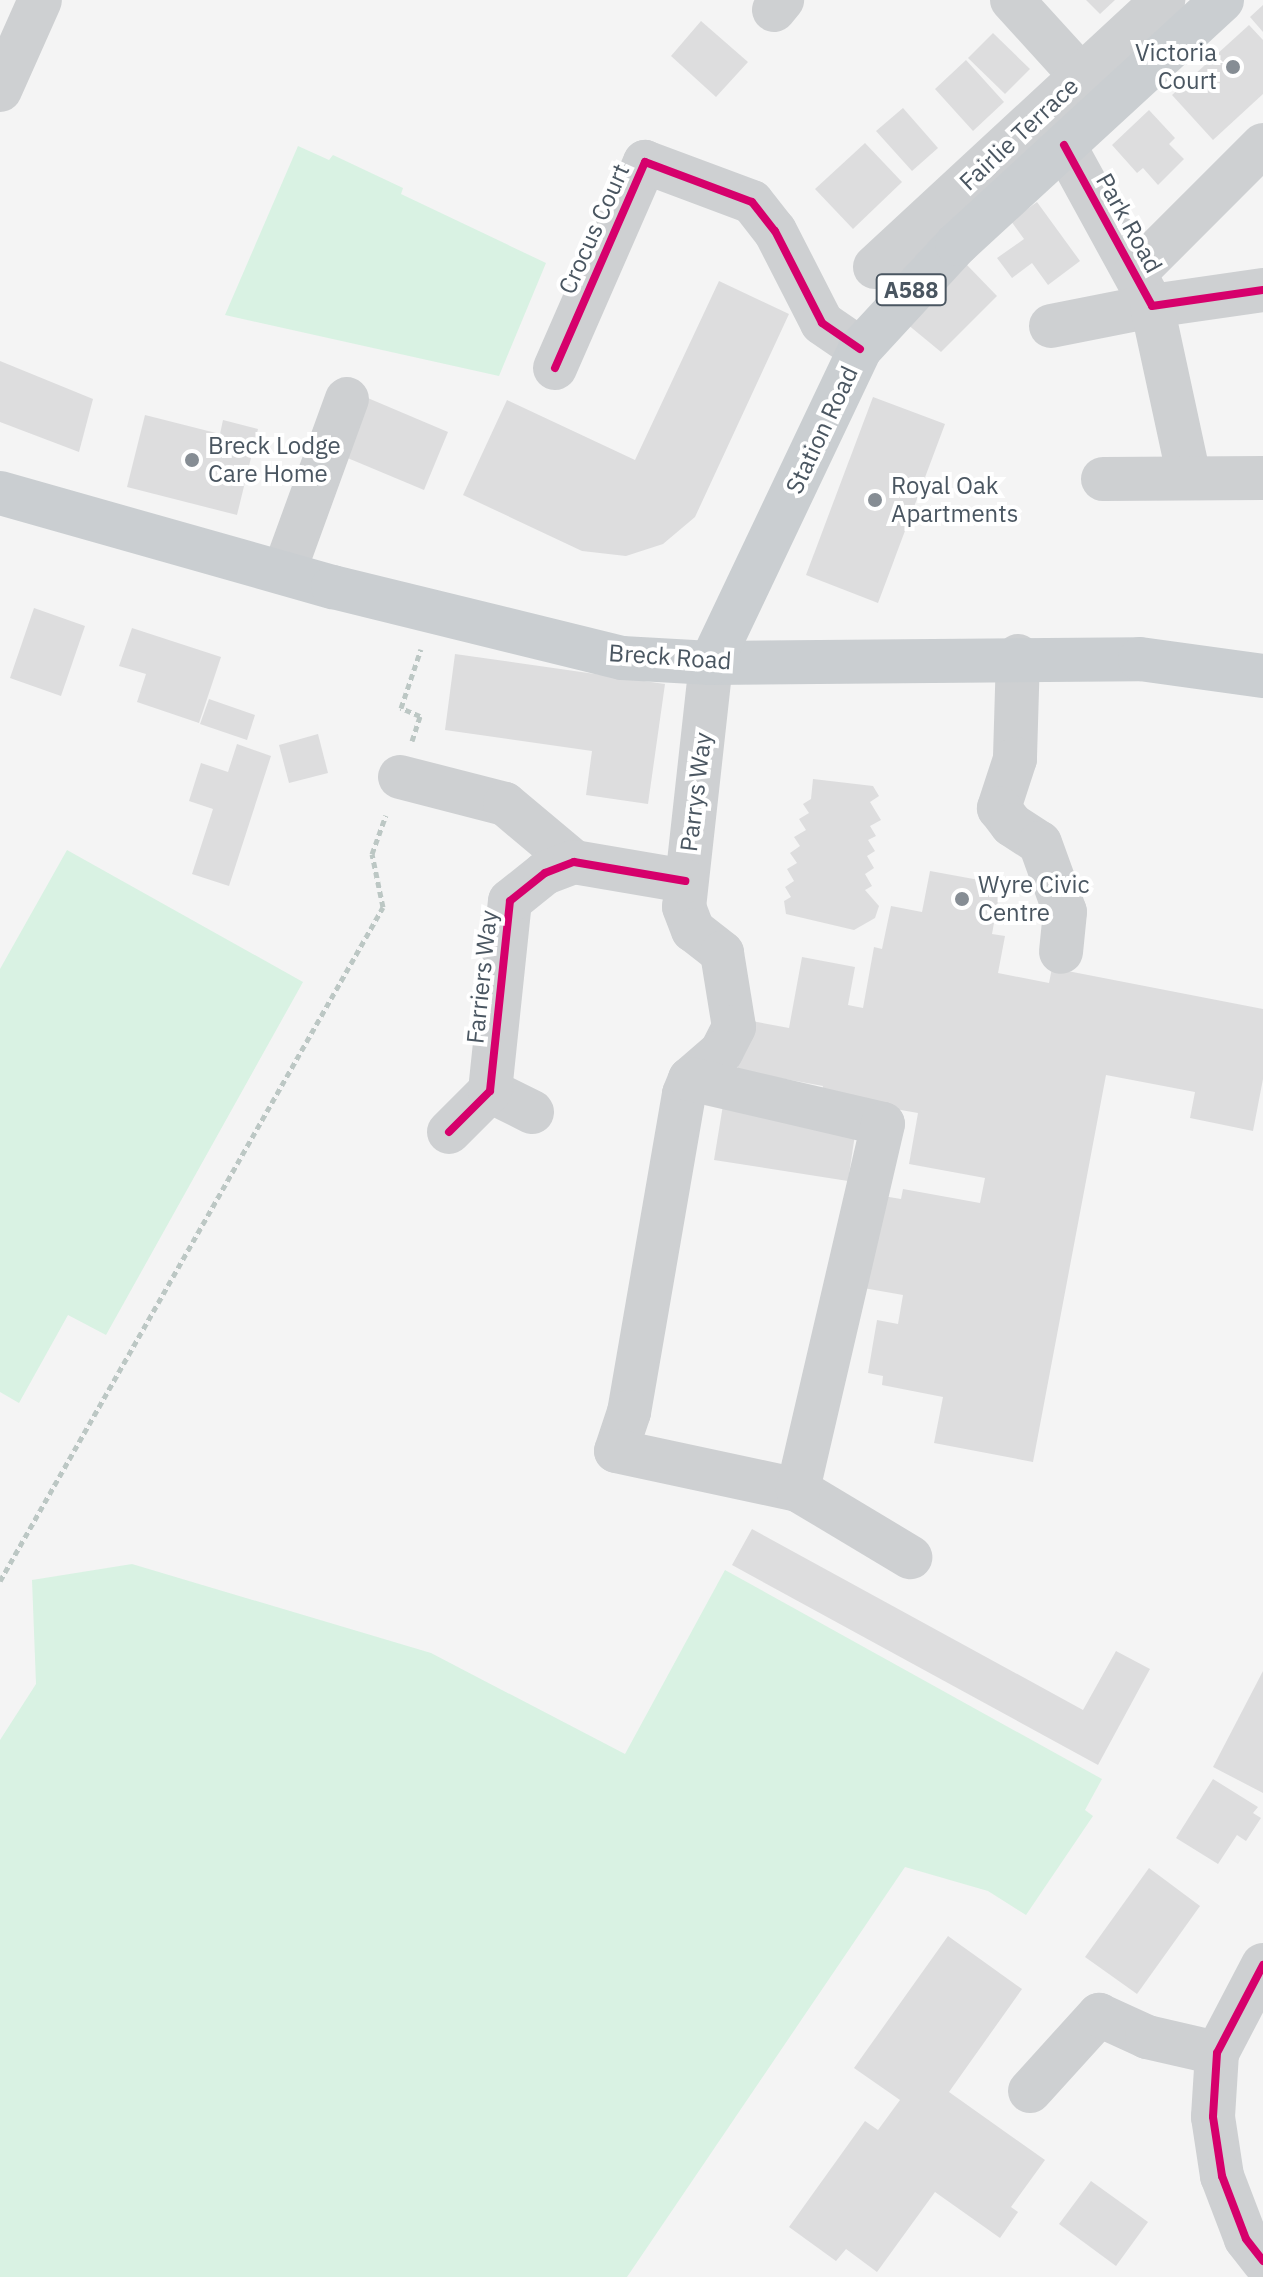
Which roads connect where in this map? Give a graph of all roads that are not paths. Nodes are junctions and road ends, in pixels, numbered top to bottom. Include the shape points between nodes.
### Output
1 (40, 0) edge
2 (1012, 0) edge
3 (1163, 0) edge
4 (1222, 0) edge
5 (1069, 89) junction
6 (0, 90) edge
7 (1064, 145) junction
8 (1263, 145) edge
9 (875, 267) dead end
10 (1144, 289) junction
11 (1263, 290) edge
12 (1051, 326) dead end
13 (860, 349) junction
14 (555, 368) dead end
15 (347, 399) dead end
16 (1189, 477) junction
17 (1263, 478) edge
18 (1103, 479) dead end
19 (0, 493) edge
20 (284, 572) junction
21 (1018, 656) junction
22 (711, 663) junction
23 (1263, 676) edge
24 (400, 777) road end
25 (574, 862) junction
26 (685, 881) junction
27 (1061, 952) dead end
28 (690, 1079) junction
29 (490, 1091) junction
30 (532, 1112) dead end
31 (449, 1132) dead end
32 (798, 1490) junction
33 (910, 1557) dead end
34 (1263, 1965) edge
35 (1217, 2053) junction
36 (1030, 2091) dead end
37 (1263, 2261) edge

1 - 6 street
2 - 5 street
3 - 5 street, Fairlie Terrace
4 - 7 main road, Station Road / A588
5 - 9 street, Fairlie Terrace
7 - 10 street, Park Road
7 - 13 main road, Station Road / A588 via 946,255
8 - 10 street
10 - 11 street, Park Road
10 - 12 street, Park Road
10 - 16 street
13 - 14 street, Crocus Court via 822,323 775,231 752,202 645,162
13 - 22 main road, Station Road / A588
15 - 20 street
16 - 17 street
16 - 18 street
19 - 20 main road, Breck Road
20 - 22 main road, Breck Road via 622,658
21 - 22 main road, Breck Road
21 - 23 main road, Breck Road via 1140,659
21 - 27 street via 1015,759 999,808 1012,825 1040,843 1065,912
22 - 26 street, Parrys Way
24 - 25 street via 505,804
25 - 26 street
25 - 29 street, Farriers Way via 545,873 510,901
26 - 28 street, Parrys Way via 684,907 693,930 722,953 734,1027 721,1052
28 - 32 street via 629,1412 616,1451
28 - 32 street via 883,1124
29 - 30 street
29 - 31 street
32 - 33 street
34 - 35 street
35 - 36 street via 1147,2037 1099,2015
35 - 37 street via 1213,2117 1222,2176 1246,2239

